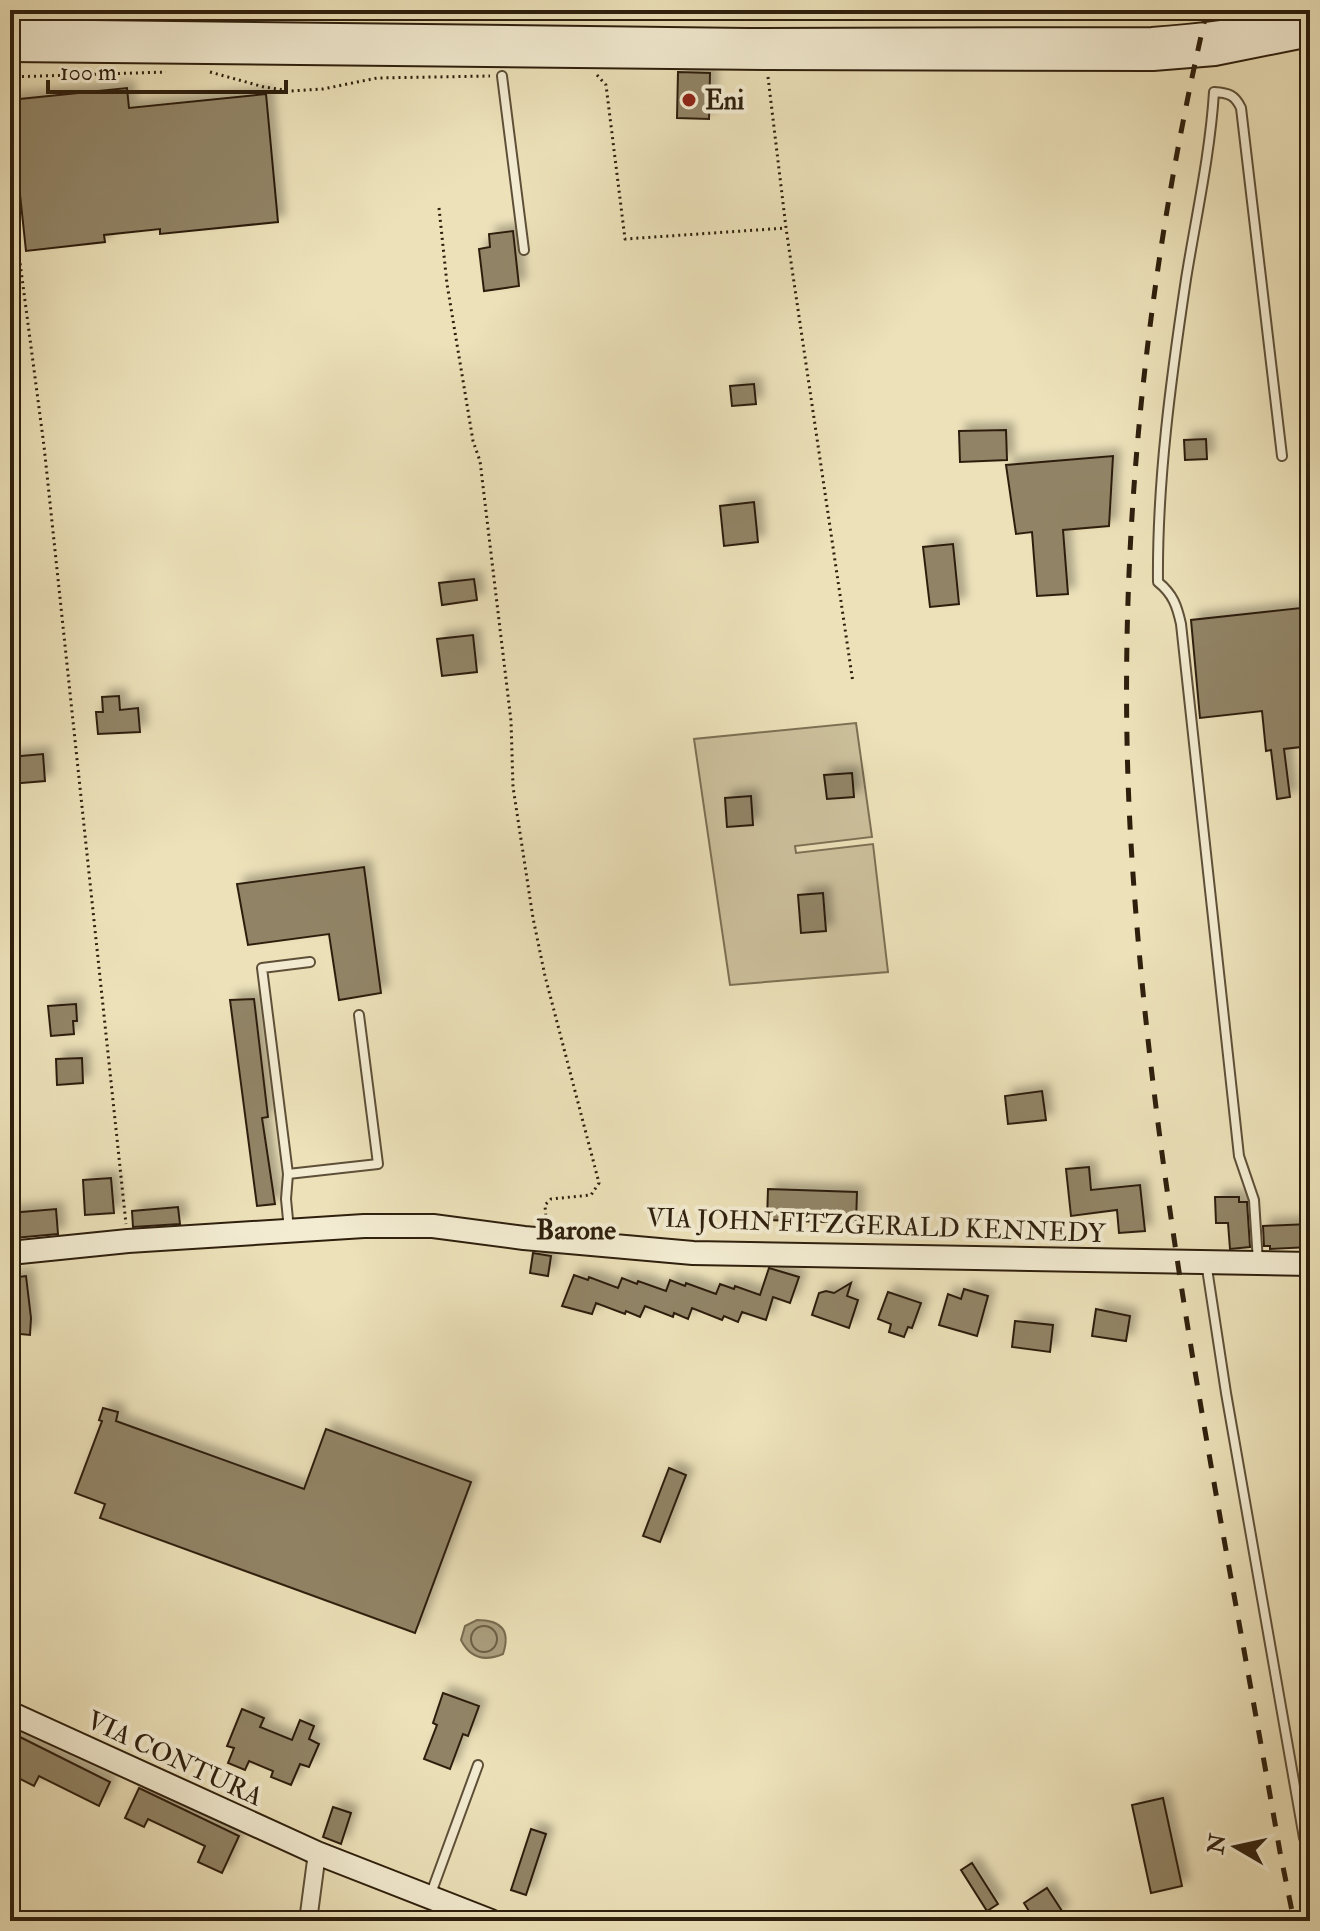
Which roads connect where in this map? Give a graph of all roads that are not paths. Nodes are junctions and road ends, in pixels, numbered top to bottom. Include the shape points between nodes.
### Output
1 (1310, 15) edge
2 (10, 28) edge
3 (1310, 35) edge
4 (10, 50) edge
5 (502, 76) road end
6 (524, 250) dead end
7 (1282, 456) dead end
8 (310, 962) dead end
9 (359, 1015) dead end
10 (288, 1174) junction
11 (289, 1231) junction
12 (10, 1253) edge
13 (1206, 1261) junction
14 (1258, 1263) junction
15 (1310, 1264) edge
16 (10, 1713) edge
17 (478, 1765) dead end
18 (1310, 1836) edge
19 (317, 1853) junction
20 (430, 1897) junction
21 (308, 1921) edge
22 (491, 1921) edge

1 - 2 main road via 1212,34 1122,39 748,40
3 - 4 main road via 1215,54 1153,59
5 - 6 lane
7 - 14 lane via 1241,108 1228,93 1214,92 1164,449 1158,582 1171,592 1181,624 1239,1156 1254,1200
8 - 10 lane via 262,968
9 - 10 lane via 378,1164
10 - 11 lane
11 - 12 main road, VIA JOHN FITZGERALD KENNEDY
11 - 13 main road, VIA JOHN FITZGERALD KENNEDY via 433,1226 708,1253
13 - 14 main road, VIA JOHN FITZGERALD KENNEDY
13 - 18 lane via 1304,1838
14 - 15 main road, VIA JOHN FITZGERALD KENNEDY
16 - 19 main road, VIA CONTURA
17 - 20 lane
19 - 20 main road, VIA CONTURA
19 - 21 street
20 - 22 main road, VIA CONTURA

